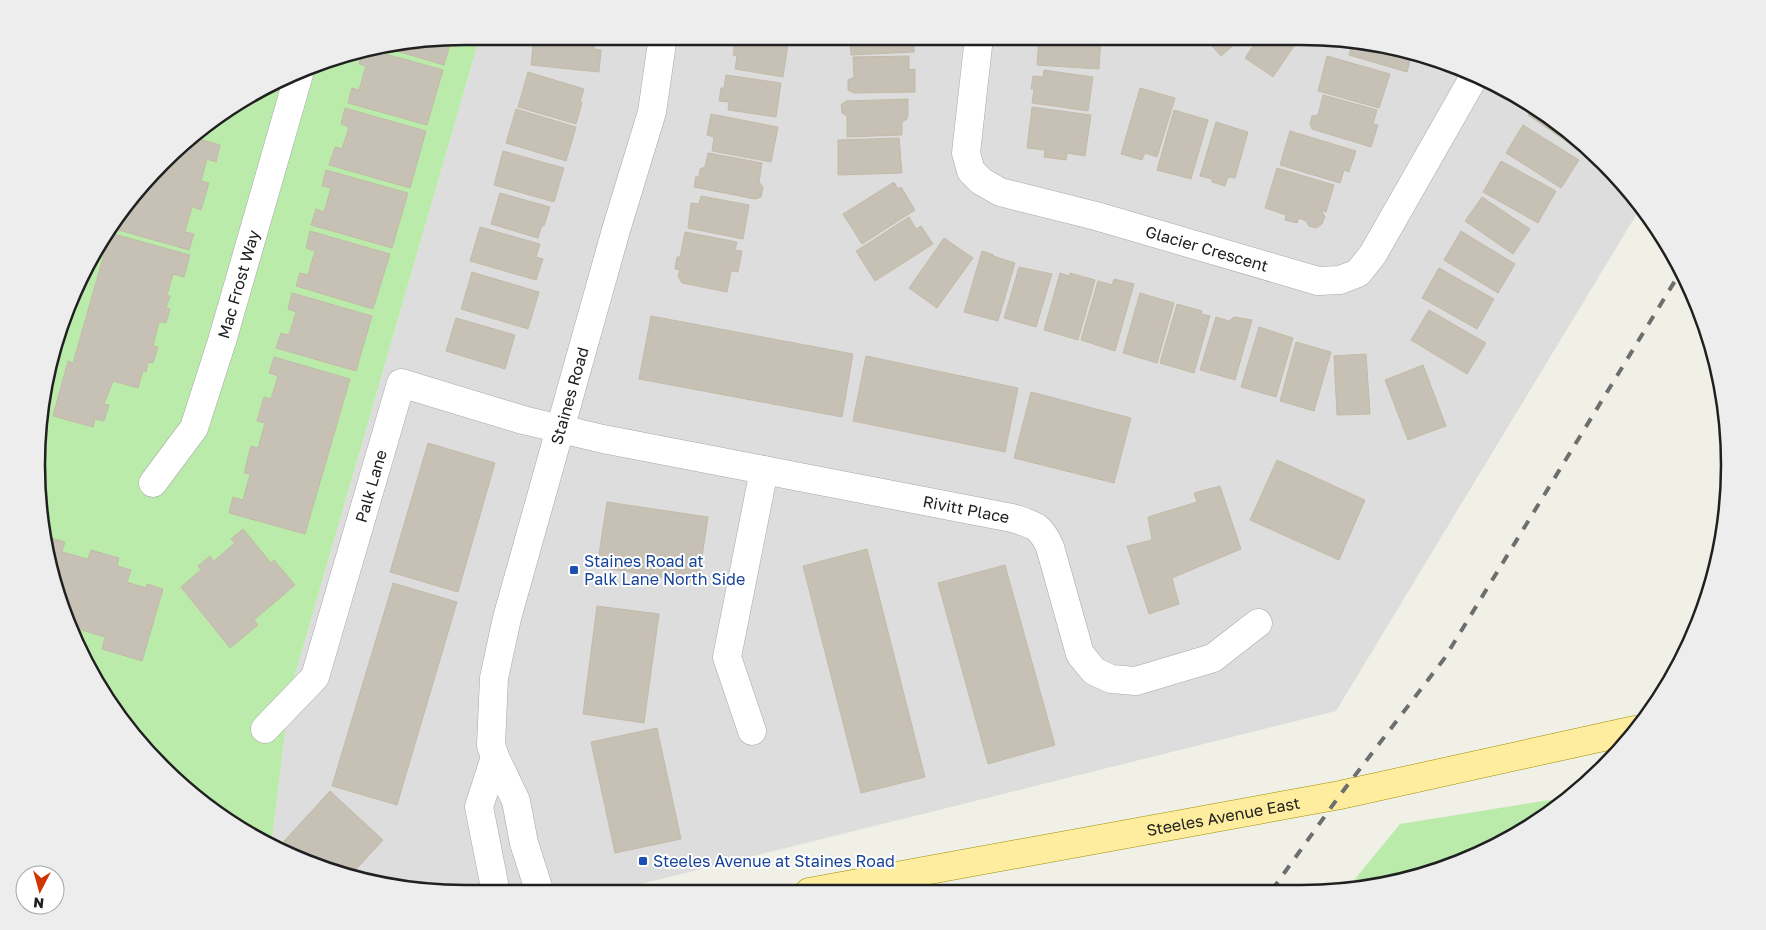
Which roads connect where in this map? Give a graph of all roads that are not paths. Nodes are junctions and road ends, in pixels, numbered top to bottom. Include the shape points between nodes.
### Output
1 (662, 45) edge
2 (978, 45) edge
3 (297, 80) edge
4 (1471, 81) edge
5 (560, 429) junction
6 (764, 470) junction
7 (153, 482) dead end
8 (1258, 623) dead end
9 (264, 729) dead end
10 (752, 731) dead end
11 (1625, 732) edge
12 (494, 758) junction
13 (495, 885) edge
14 (538, 885) edge
15 (847, 885) edge

1 - 5 street, Staines Road via 652,112
2 - 4 street, Glacier Crescent via 966,153 971,171 981,181 1000,192 1096,216 1318,281 1340,280 1358,273 1368,260
3 - 7 street, Mac Frost Way via 194,428
5 - 6 street, Rivitt Place
5 - 9 street, Palk Lane via 401,383 315,677
5 - 12 street, Staines Road via 498,655 491,719
6 - 8 street, Rivitt Place via 1030,523 1043,532 1050,547 1080,654 1094,671 1111,679 1136,681 1213,658
6 - 10 street via 727,657
11 - 15 main road, Steeles Avenue East via 1340,795
12 - 13 street, Staines Road via 480,807
12 - 14 street, Staines Road via 516,801 524,843

